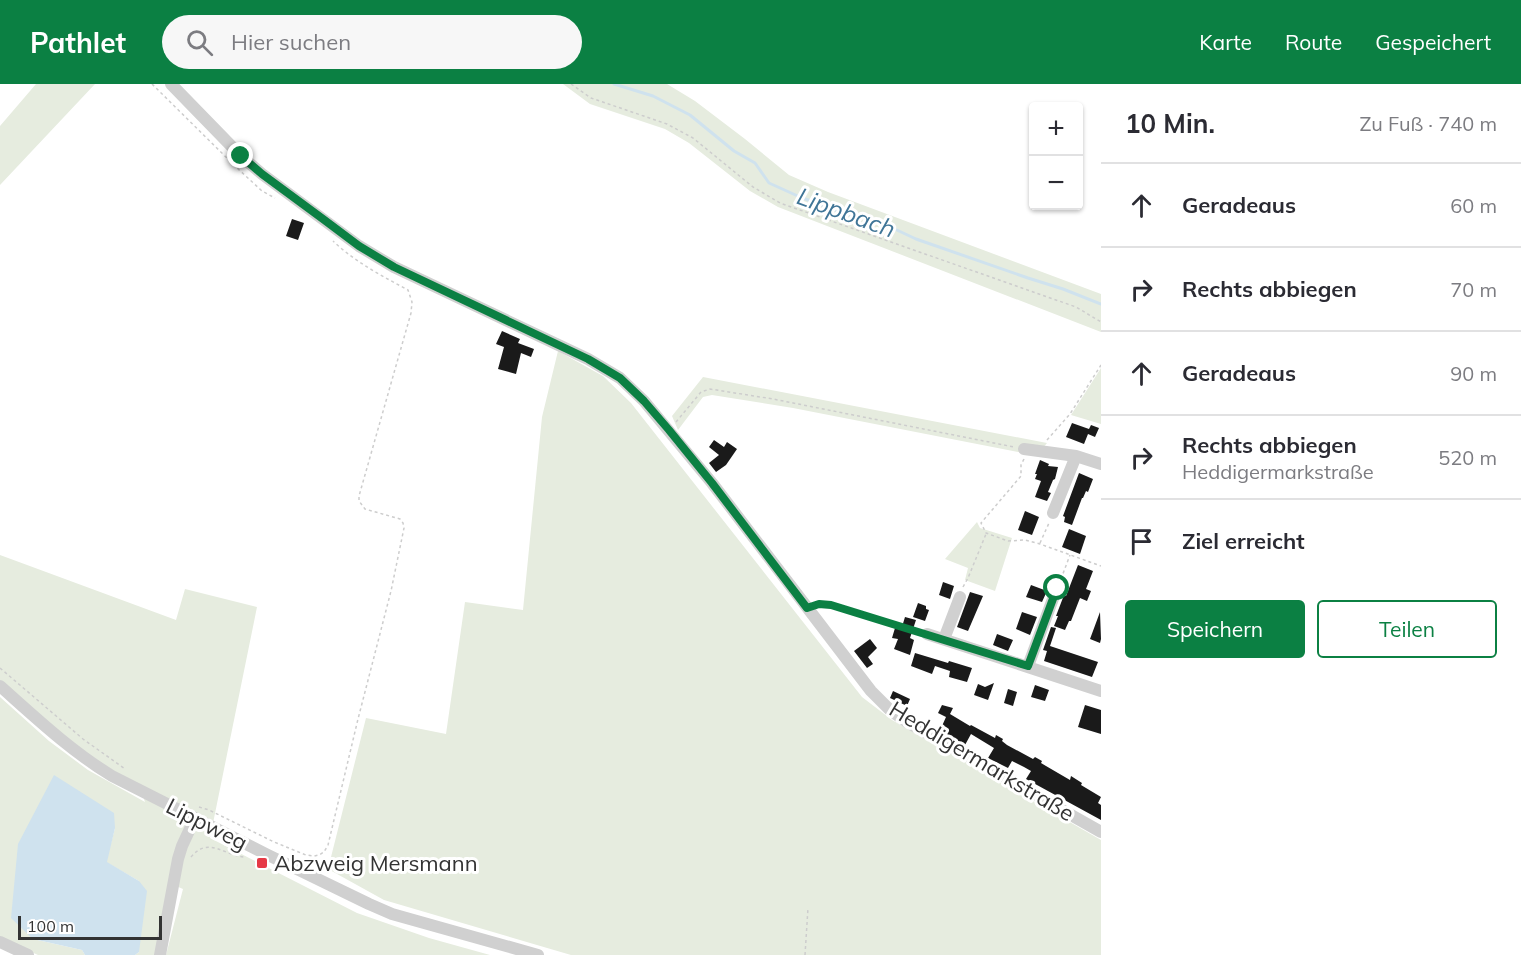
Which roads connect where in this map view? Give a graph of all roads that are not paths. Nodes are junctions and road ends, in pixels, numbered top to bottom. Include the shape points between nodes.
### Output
1 (171, 84) edge
2 (1030, 449) road end
3 (1076, 456) junction
4 (1101, 464) edge
5 (1053, 513) road end
6 (1057, 588) road end
7 (960, 597) dead end
8 (927, 634) road end
9 (944, 639) junction
10 (1028, 666) junction
11 (0, 686) edge
12 (1101, 691) edge
13 (195, 812) junction
14 (1101, 832) edge
15 (0, 942) edge
16 (28, 955) edge
17 (160, 955) edge
18 (538, 955) edge

1 - 14 street, Heddigermarkstraße via 241,156 359,246 620,378 669,430 871,691 890,710
2 - 3 street
3 - 4 street
3 - 5 street
6 - 10 street
7 - 9 street
8 - 9 street
9 - 10 street
10 - 12 street
11 - 13 street, Lippweg via 89,762
13 - 17 street via 171,890
13 - 18 street, Lippweg via 392,914
15 - 16 street

